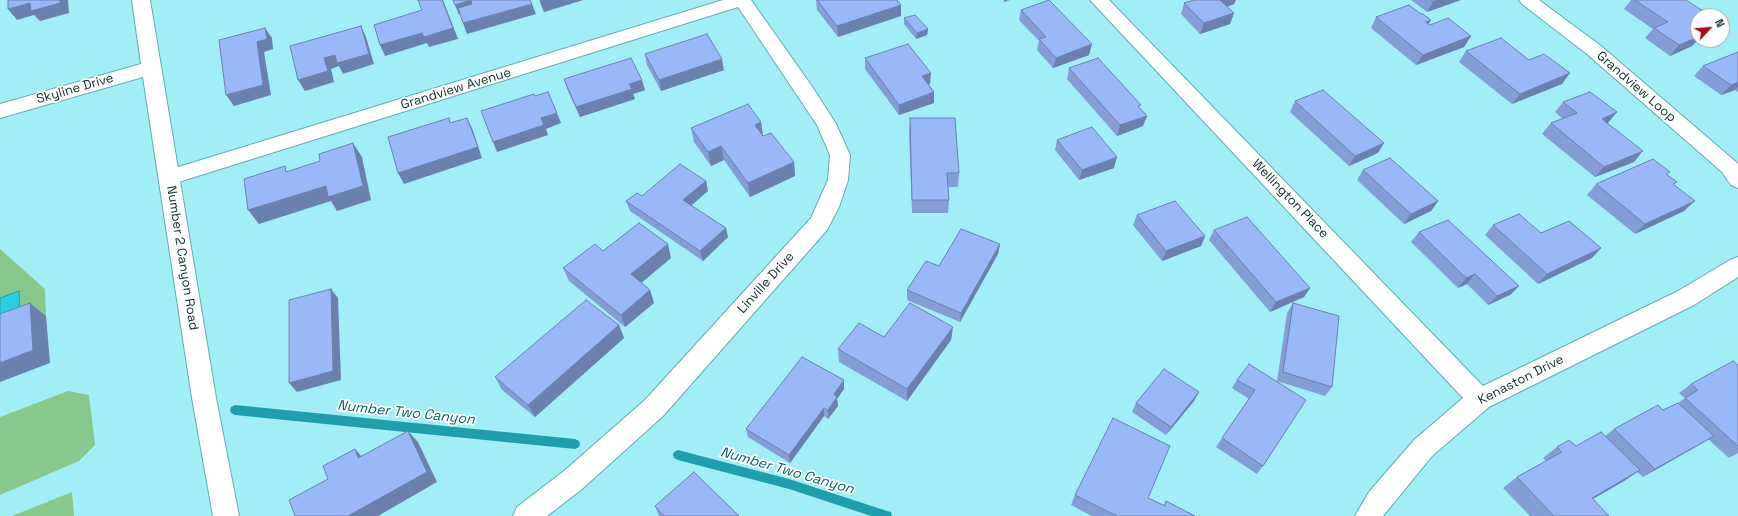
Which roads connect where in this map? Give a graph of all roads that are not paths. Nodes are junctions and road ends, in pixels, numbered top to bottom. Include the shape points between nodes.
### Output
1 (141, 0) edge
2 (742, 0) edge
3 (1099, 0) edge
4 (1528, 0) edge
5 (151, 68) junction
6 (0, 110) edge
7 (169, 177) junction
8 (1738, 180) edge
9 (1738, 266) edge
10 (1480, 399) junction
11 (226, 516) edge
12 (526, 516) edge
13 (1368, 516) edge

1 - 5 street, Number 2 Canyon Road
2 - 7 street, Grandview Avenue
2 - 12 street, Linville Drive via 826,124 840,155 838,180 828,208 819,224 654,408 573,480
3 - 10 street, Wellington Place
4 - 8 street, Grandview Loop via 1594,50 1729,167
5 - 6 street, Skyline Drive
5 - 7 street, Number 2 Canyon Road
7 - 11 street, Number 2 Canyon Road via 204,398
9 - 10 street, Kenaston Drive via 1686,298
10 - 13 street, Kenaston Drive via 1423,448

